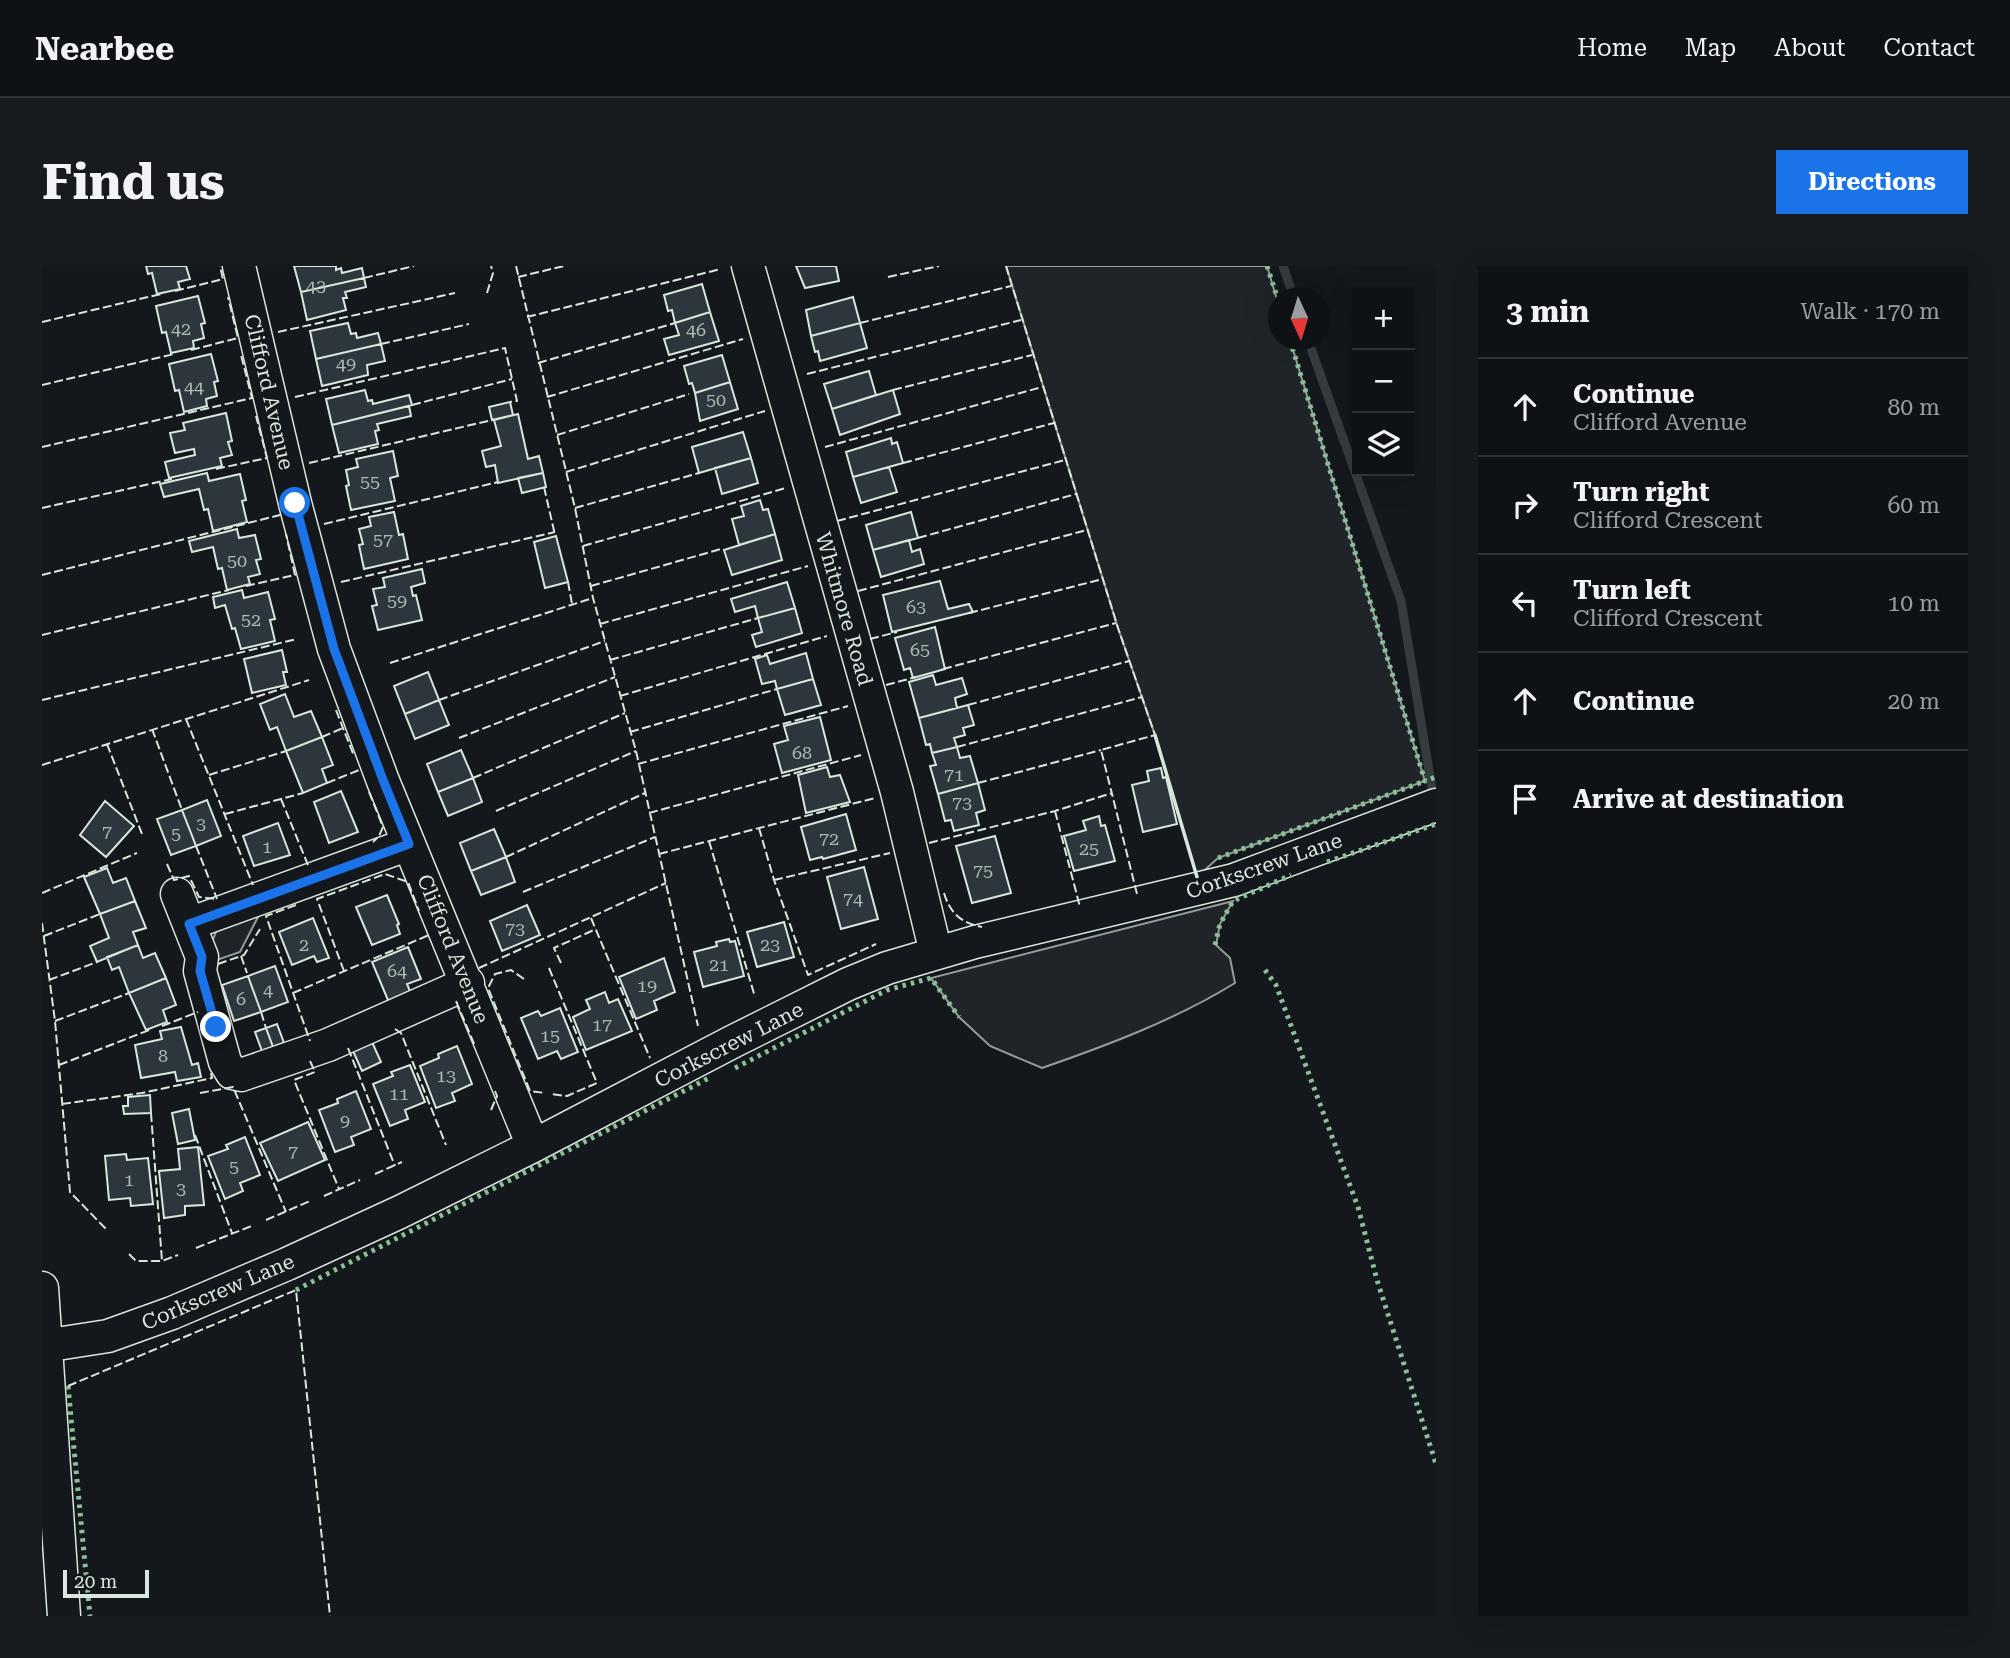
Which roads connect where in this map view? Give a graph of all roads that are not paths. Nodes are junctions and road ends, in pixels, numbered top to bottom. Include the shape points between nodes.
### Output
1 (239, 266) edge
2 (748, 266) edge
3 (1436, 805) edge
4 (409, 844) junction
5 (177, 894) dead end
6 (189, 924) junction
7 (936, 953) junction
8 (468, 984) junction
9 (534, 1146) junction
10 (42, 1289) edge
11 (45, 1343) junction
12 (46, 1404) edge
13 (64, 1616) edge

1 - 4 street, Clifford Avenue via 334,649
2 - 7 street, Whitmore Road via 897,792
3 - 7 street, Corkscrew Lane via 1210,887
4 - 6 street
4 - 8 street, Clifford Avenue
5 - 6 street
6 - 8 street via 202,957 200,971 225,1062 232,1073 328,1045
7 - 9 street, Corkscrew Lane via 848,984
8 - 9 street, Clifford Avenue
9 - 11 street, Corkscrew Lane via 400,1212 172,1313 108,1336
10 - 11 street
11 - 12 street
12 - 13 street

